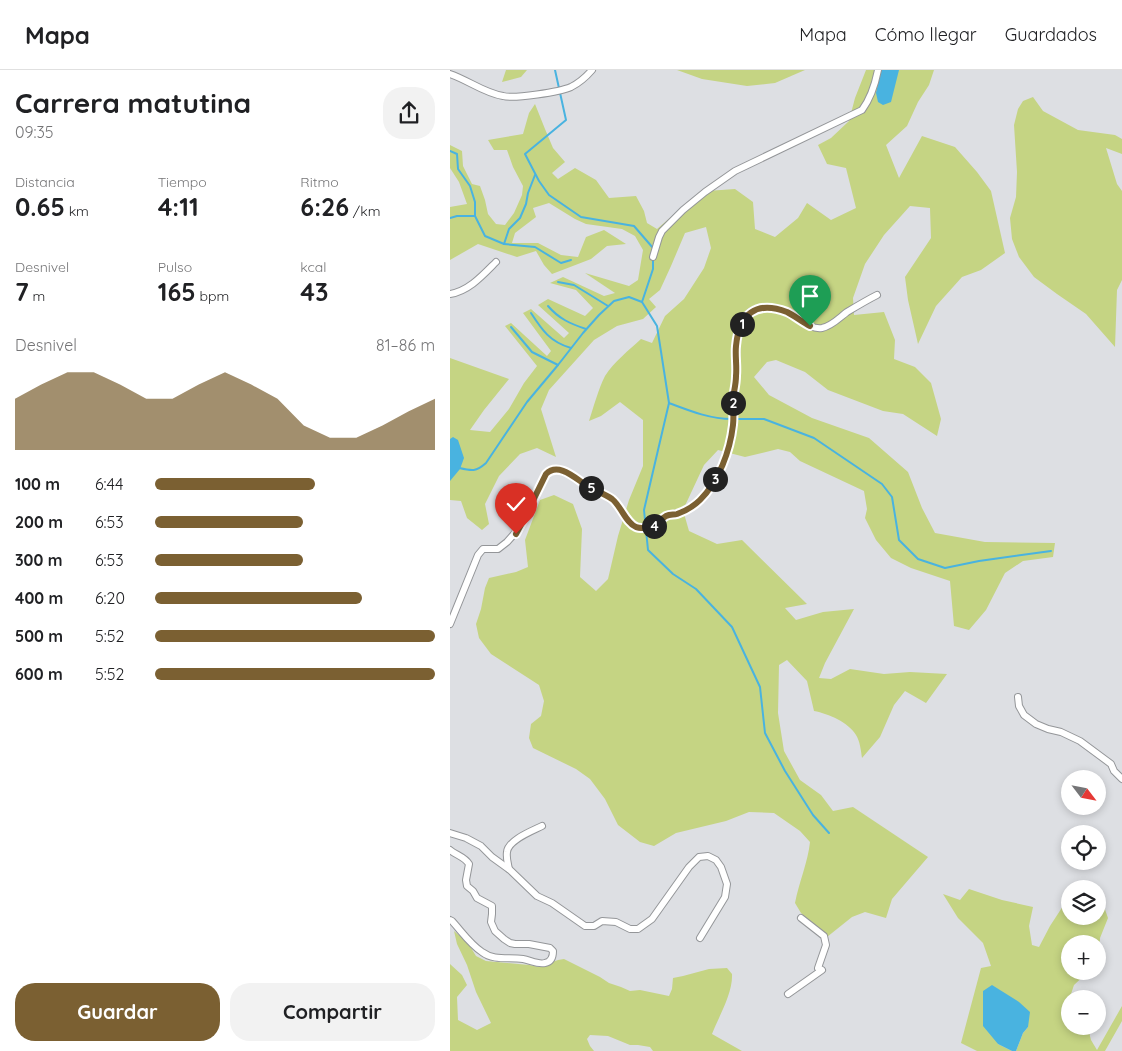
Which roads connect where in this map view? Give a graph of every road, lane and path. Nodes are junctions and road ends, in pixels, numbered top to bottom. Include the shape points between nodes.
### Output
1 (592, 70) edge
2 (878, 70) edge
3 (450, 74) edge
4 (654, 257) dead end
5 (496, 262) dead end
6 (450, 294) edge
7 (877, 295) dead end
8 (450, 624) edge
9 (1018, 697) dead end
10 (1122, 779) edge
11 (542, 826) dead end
12 (450, 833) edge
13 (450, 850) edge
14 (509, 869) junction
15 (801, 918) dead end
16 (450, 920) edge
17 (700, 938) dead end
18 (788, 994) dead end

1 - 3 street via 582,80 564,89 516,97 494,94
2 - 4 street via 873,91 862,110 735,171 712,187 662,231
5 - 6 street via 469,286
7 - 8 street via 819,329 788,312 767,307 752,310 745,316 736,344 733,428 722,465 700,500 649,528 637,528 612,498 570,473 550,471 516,534 498,549 483,550 478,556
9 - 10 street via 1024,715 1036,724 1080,741 1111,764
11 - 14 street via 510,845 507,850
12 - 14 street via 481,846
13 - 16 street via 469,864 467,886 492,906 491,922 495,931 515,944 550,948 553,955 544,964 491,957 470,943
14 - 17 street via 537,896 585,926 594,926 602,921 638,929 652,919 689,867 699,857 708,856 721,867 727,884 725,897
15 - 18 street via 824,936 826,945 818,968 822,970

